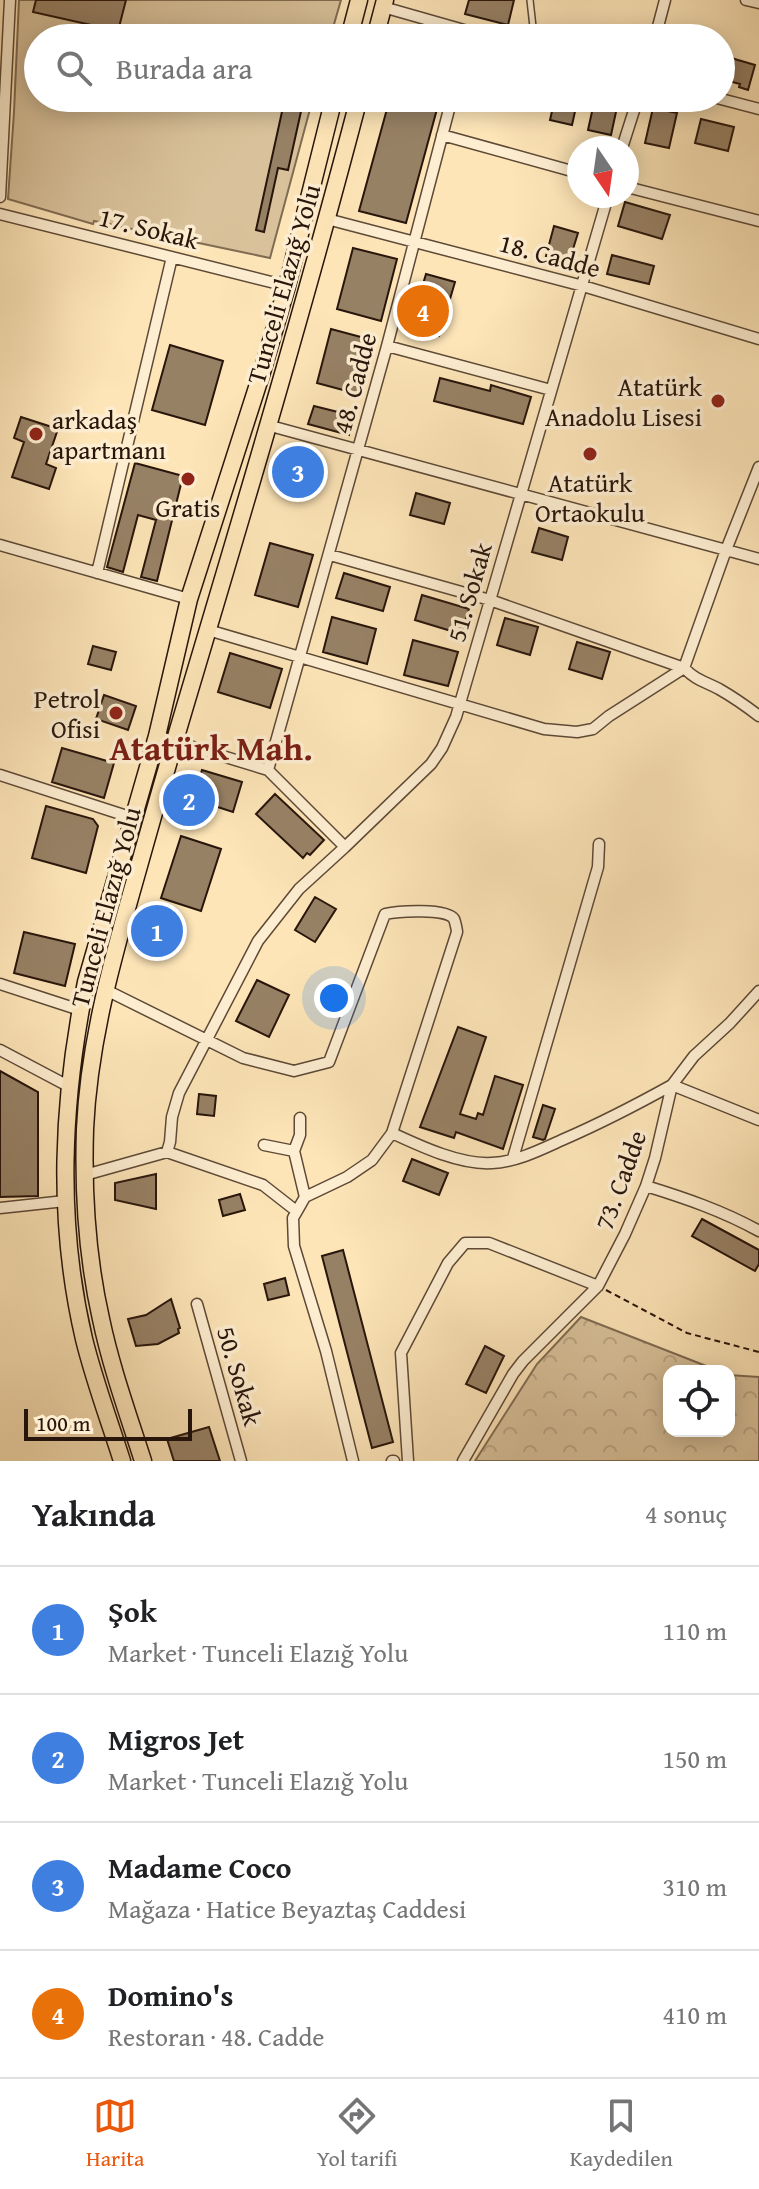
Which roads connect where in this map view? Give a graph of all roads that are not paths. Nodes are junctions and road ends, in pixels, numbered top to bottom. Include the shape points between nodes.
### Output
1 (10, 0) edge
2 (359, 0) edge
3 (530, 0) edge
4 (665, 0) edge
5 (746, 0) edge
6 (759, 3) edge
7 (384, 4) edge
8 (353, 24) edge
9 (379, 24) edge
10 (438, 24) edge
11 (533, 24) edge
12 (659, 24) edge
13 (735, 103) edge
14 (759, 109) edge
15 (330, 112) edge
16 (355, 112) edge
17 (448, 112) edge
18 (634, 112) edge
19 (442, 135) junction
20 (626, 136) edge
21 (567, 170) edge
22 (639, 190) edge
23 (0, 194) edge
24 (605, 208) edge
25 (0, 214) edge
26 (327, 219) junction
27 (759, 221) edge
28 (414, 243) junction
29 (172, 257) junction
30 (287, 286) junction
31 (583, 286) junction
32 (759, 339) edge
33 (387, 346) junction
34 (551, 390) junction
35 (267, 425) junction
36 (359, 449) junction
37 (759, 467) edge
38 (521, 493) junction
39 (0, 545) edge
40 (726, 550) junction
41 (330, 555) junction
42 (759, 559) edge
43 (97, 573) junction
44 (189, 599) junction
45 (490, 600) junction
46 (208, 630) junction
47 (300, 658) junction
48 (684, 668) junction
49 (459, 704) junction
50 (759, 716) edge
51 (157, 736) junction
52 (175, 740) junction
53 (268, 770) junction
54 (0, 775) edge
55 (133, 818) junction
56 (599, 844) dead end
57 (345, 847) junction
58 (0, 984) edge
59 (106, 990) junction
60 (759, 991) edge
61 (80, 1010) junction
62 (205, 1039) junction
63 (0, 1050) edge
64 (672, 1085) junction
65 (70, 1087) junction
66 (300, 1118) dead end
67 (759, 1120) edge
68 (392, 1133) junction
69 (264, 1145) dead end
70 (294, 1151) junction
71 (167, 1152) junction
72 (513, 1158) junction
73 (85, 1175) junction
74 (646, 1186) junction
75 (305, 1197) junction
76 (65, 1201) junction
77 (0, 1208) edge
78 (295, 1210) junction
79 (759, 1231) edge
80 (598, 1286) junction
81 (197, 1304) dead end
82 (122, 1461) edge
83 (143, 1461) edge
84 (241, 1461) edge
85 (353, 1461) edge
86 (408, 1461) edge
87 (463, 1461) edge

1 - 23 street
2 - 8 main road
3 - 11 lane
4 - 12 street
5 - 6 street
7 - 9 main road
7 - 10 street
13 - 14 street
15 - 30 main road, Tunceli Elazığ Yolu
16 - 26 main road, Tunceli Elazığ Yolu
17 - 19 street, 48. Cadde
18 - 20 street
19 - 21 street
19 - 28 street, 48. Cadde
22 - 27 street
24 - 31 street, 51. Sokak
25 - 29 street, 17. Sokak
26 - 28 street, 18. Cadde
26 - 35 main road, Tunceli Elazığ Yolu
28 - 31 street, 18. Cadde
28 - 33 street, 48. Cadde
29 - 30 street, 17. Sokak
29 - 43 street
30 - 44 main road, Tunceli Elazığ Yolu
31 - 32 street, 18. Cadde
31 - 34 street, 51. Sokak
33 - 34 street
33 - 36 street, 48. Cadde
34 - 38 street, 51. Sokak
35 - 36 street
35 - 46 main road, Tunceli Elazığ Yolu
36 - 38 street
36 - 41 street, 48. Cadde
37 - 40 street
38 - 40 street
38 - 45 street, 51. Sokak
39 - 43 street
40 - 42 street
40 - 48 street
41 - 45 street
41 - 47 street, 48. Cadde
43 - 44 street
44 - 51 main road, Tunceli Elazığ Yolu
45 - 48 street
45 - 49 street, 51. Sokak
46 - 47 street
46 - 52 main road, Tunceli Elazığ Yolu
47 - 49 street
47 - 53 street, 48. Cadde
48 - 49 street via 593,729 577,732 544,729
48 - 50 street
49 - 57 street, 51. Sokak via 431,764
51 - 52 street
51 - 55 main road, Tunceli Elazığ Yolu
52 - 53 street
52 - 59 main road, Tunceli Elazığ Yolu
53 - 57 street
54 - 55 street
55 - 61 main road, Tunceli Elazığ Yolu
56 - 72 street via 598,867
57 - 62 street, 51. Sokak via 299,889 258,941
58 - 61 street
59 - 62 street
59 - 73 main road, Tunceli Elazığ Yolu via 89,1083
60 - 64 street
61 - 65 main road, Tunceli Elazığ Yolu
62 - 68 street via 243,1058 294,1071 329,1062 385,914 447,913 457,932
62 - 71 street, 51. Sokak via 179,1093
63 - 65 street
64 - 67 street
64 - 72 street via 575,1135
64 - 74 street, 73. Cadde
65 - 76 main road, Tunceli Elazığ Yolu
66 - 70 street
68 - 72 street via 467,1161
68 - 75 street via 372,1160
69 - 70 street
70 - 75 street
71 - 73 street
71 - 78 street via 263,1185
73 - 83 main road, Tunceli Elazığ Yolu via 100,1316
74 - 79 street via 702,1203
74 - 80 street, 73. Cadde
75 - 78 street
76 - 77 street
76 - 82 main road, Tunceli Elazığ Yolu via 85,1340
78 - 85 street via 294,1246
80 - 86 street via 489,1243 465,1243 448,1263 401,1353
80 - 87 street, 73. Cadde via 523,1361
81 - 84 street, 50. Sokak

